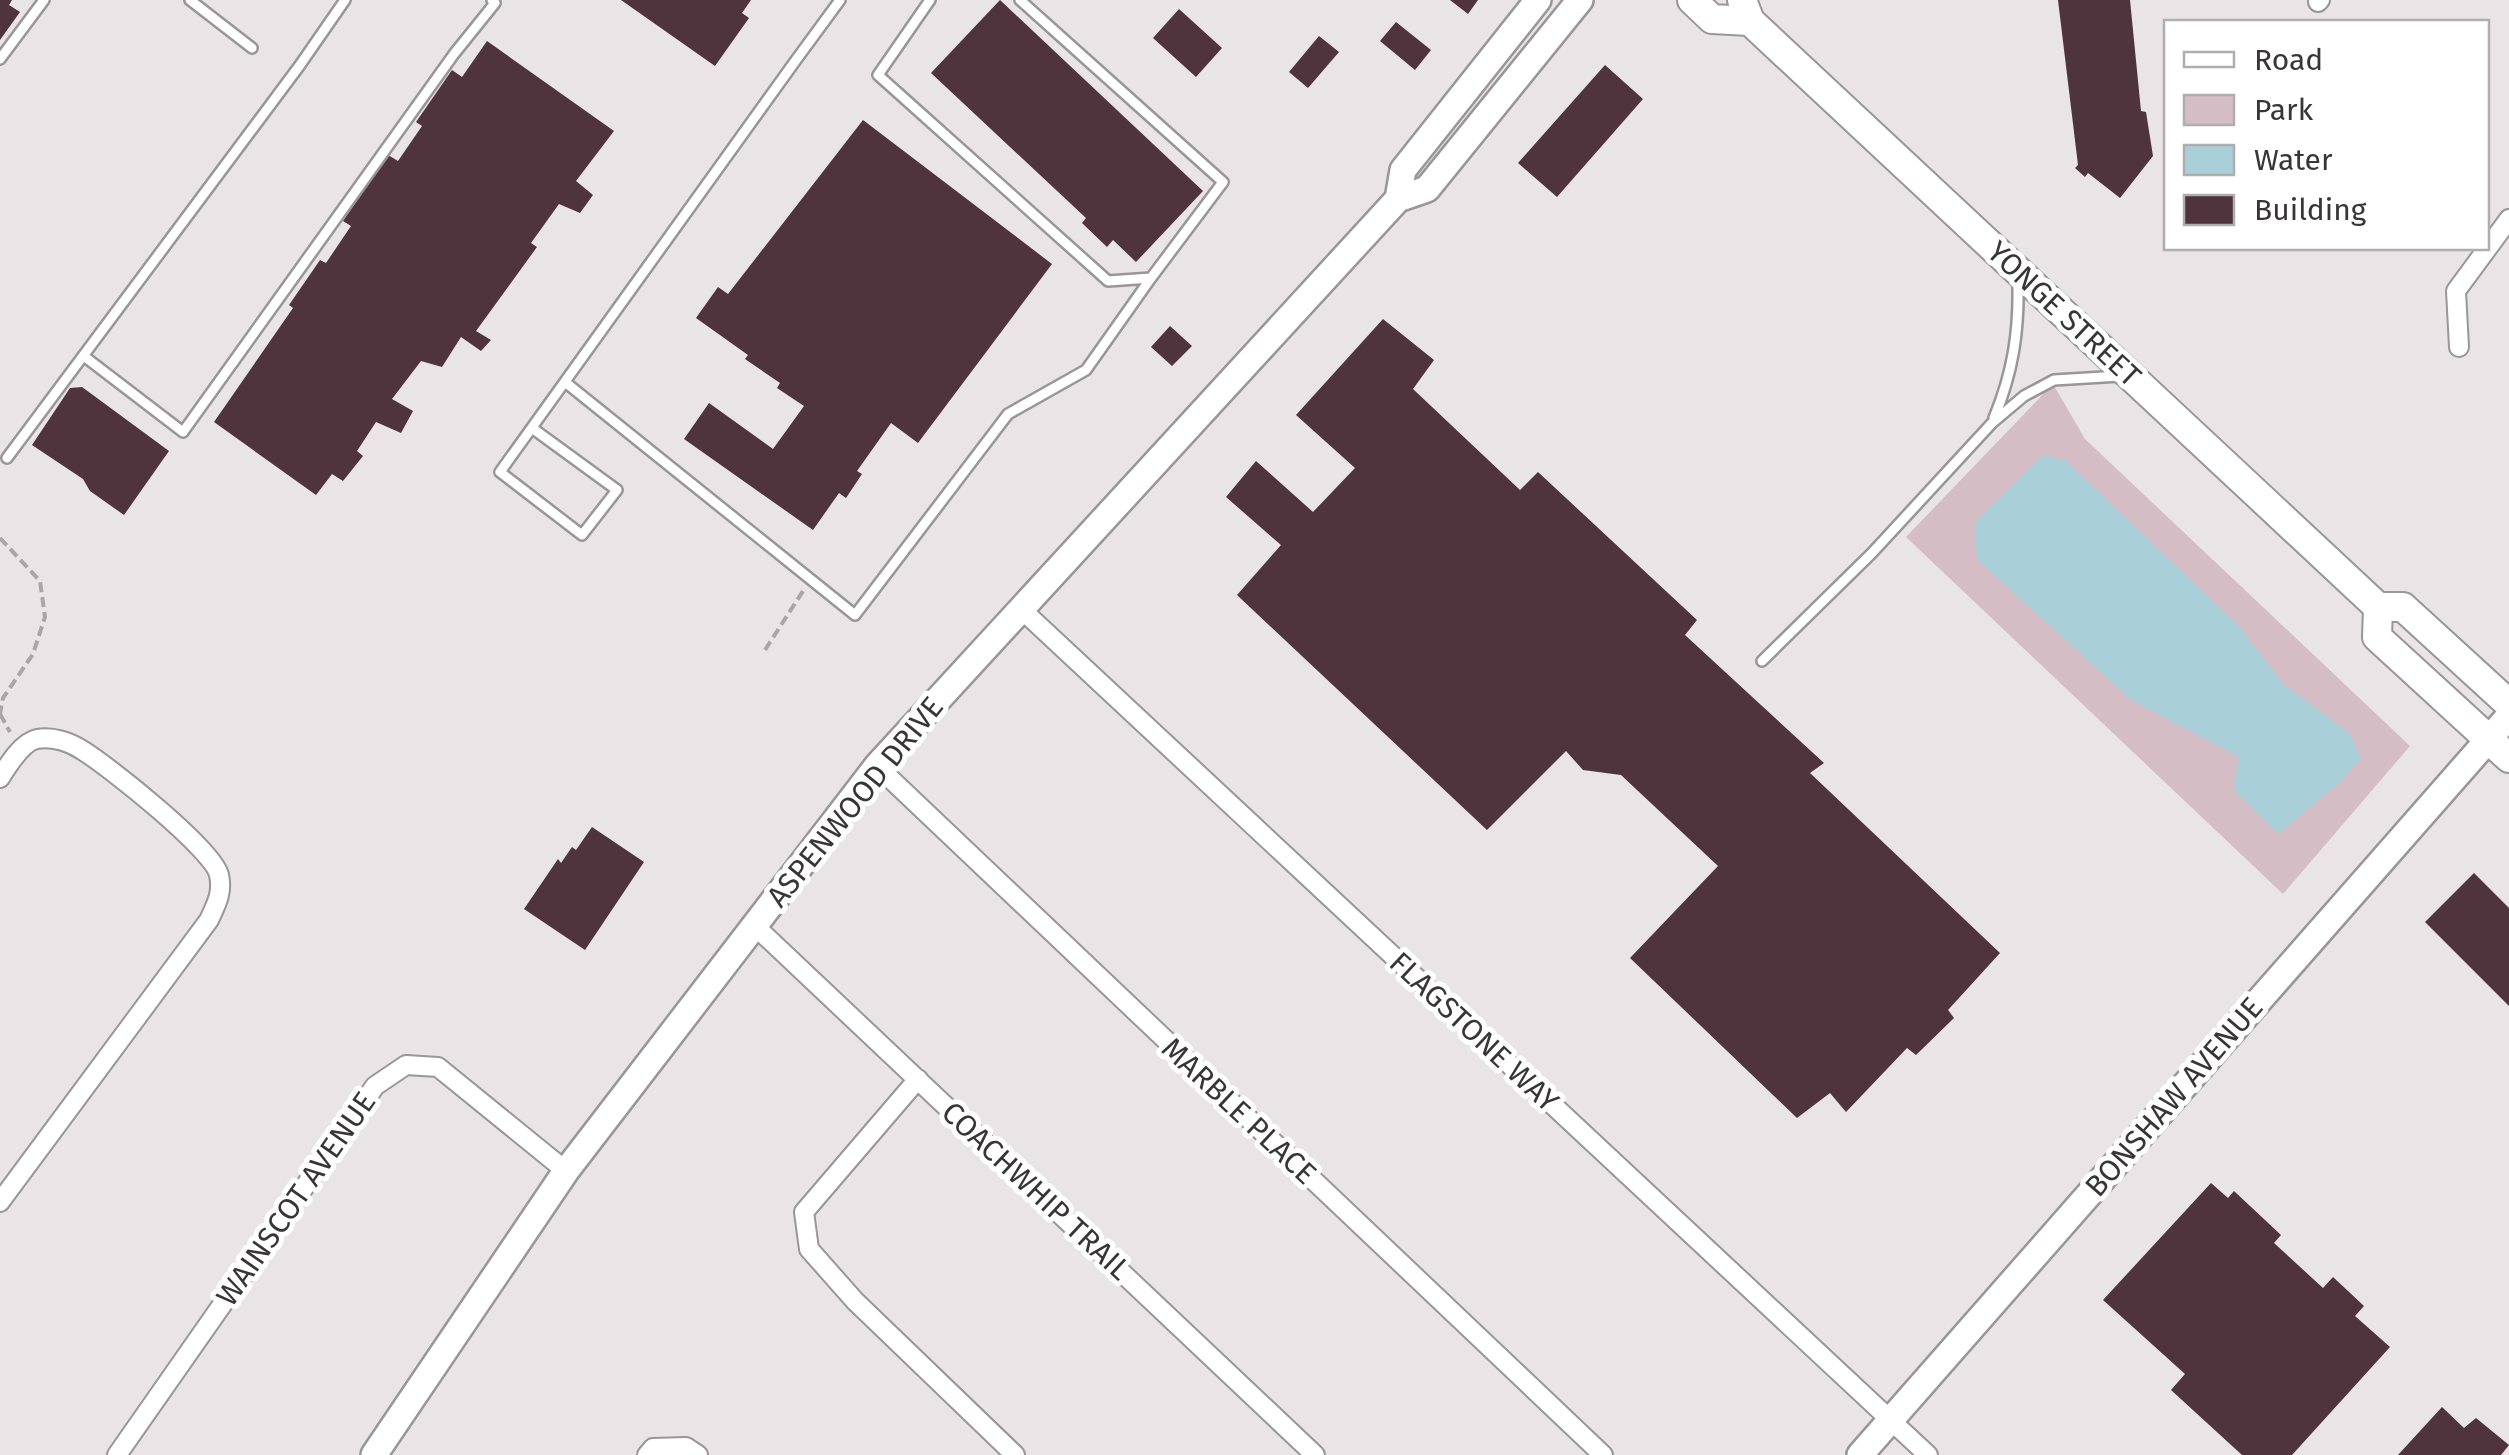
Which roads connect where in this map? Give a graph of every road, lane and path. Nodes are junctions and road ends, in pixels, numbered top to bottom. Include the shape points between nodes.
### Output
1 (44, 0) edge
2 (190, 0) edge
3 (345, 0) edge
4 (492, 0) edge
5 (840, 0) edge
6 (930, 0) edge
7 (1020, 0) edge
8 (1538, 0) edge
9 (1580, 0) edge
10 (1692, 0) edge
11 (1746, 10) edge
12 (252, 48) dead end
13 (0, 59) edge
14 (1398, 199) junction
15 (2509, 220) edge
16 (2489, 247) edge
17 (2487, 250) edge
18 (2017, 270) junction
19 (1151, 278) junction
20 (2458, 347) dead end
21 (85, 357) junction
22 (2130, 375) junction
23 (565, 382) junction
24 (1992, 423) junction
25 (532, 428) junction
26 (7, 458) dead end
27 (0, 538) edge
28 (810, 580) junction
29 (2378, 607) junction
30 (1020, 608) junction
31 (766, 650) dead end
32 (1762, 661) dead end
33 (2509, 704) edge
34 (0, 714) edge
35 (2509, 716) edge
36 (2499, 749) edge
37 (877, 766) junction
38 (0, 778) edge
39 (756, 928) junction
40 (918, 1079) junction
41 (566, 1171) junction
42 (0, 1202) edge
43 (1890, 1420) junction
44 (117, 1455) edge
45 (374, 1455) edge
46 (647, 1455) edge
47 (698, 1455) edge
48 (1016, 1455) edge
49 (1315, 1455) edge
50 (1602, 1455) edge
51 (1860, 1455) edge
52 (1928, 1455) edge

1 - 13 lane
2 - 12 lane
3 - 21 lane
4 - 21 lane via 183,432
5 - 23 lane
6 - 19 lane via 878,76 1108,281
7 - 19 lane via 1223,182
8 - 14 street, ASPENWOOD DRIVE via 1402,170
9 - 14 street, ASPENWOOD DRIVE via 1427,189
10 - 11 main road, YONGE STREET via 1712,19
11 - 18 main road, YONGE STREET
14 - 30 street, ASPENWOOD DRIVE
15 - 16 street
17 - 20 street via 2456,291
18 - 22 main road, YONGE STREET
18 - 24 lane via 2010,381
19 - 28 lane via 1086,370 1008,414 855,615
21 - 26 lane
22 - 24 lane via 2054,380
22 - 29 main road, YONGE STREET
23 - 25 lane
23 - 28 lane
24 - 32 lane
25 - 25 lane via 617,490 582,535 500,472
27 - 34 path via 40,581 44,617 33,654 3,698
28 - 31 path
29 - 33 main road, YONGE STREET via 2403,606
29 - 36 main road, YONGE STREET via 2377,636
30 - 37 street, ASPENWOOD DRIVE
30 - 43 street, FLAGSTONE WAY
35 - 36 street, BONSHAW AVENUE
36 - 43 street, BONSHAW AVENUE
37 - 39 street, ASPENWOOD DRIVE
37 - 50 street, MARBLE PLACE
38 - 42 street via 36,739 79,748 213,862 220,899
39 - 40 street, COACHWHIP TRAIL
39 - 41 street, ASPENWOOD DRIVE
40 - 48 street via 804,1212 809,1250
40 - 49 street, COACHWHIP TRAIL
41 - 44 street, WAINSCOT AVENUE via 438,1067 406,1065 375,1086
41 - 45 street, ASPENWOOD DRIVE
43 - 51 street, BONSHAW AVENUE
43 - 52 street, FLAGSTONE WAY
46 - 47 street via 653,1448 686,1447

